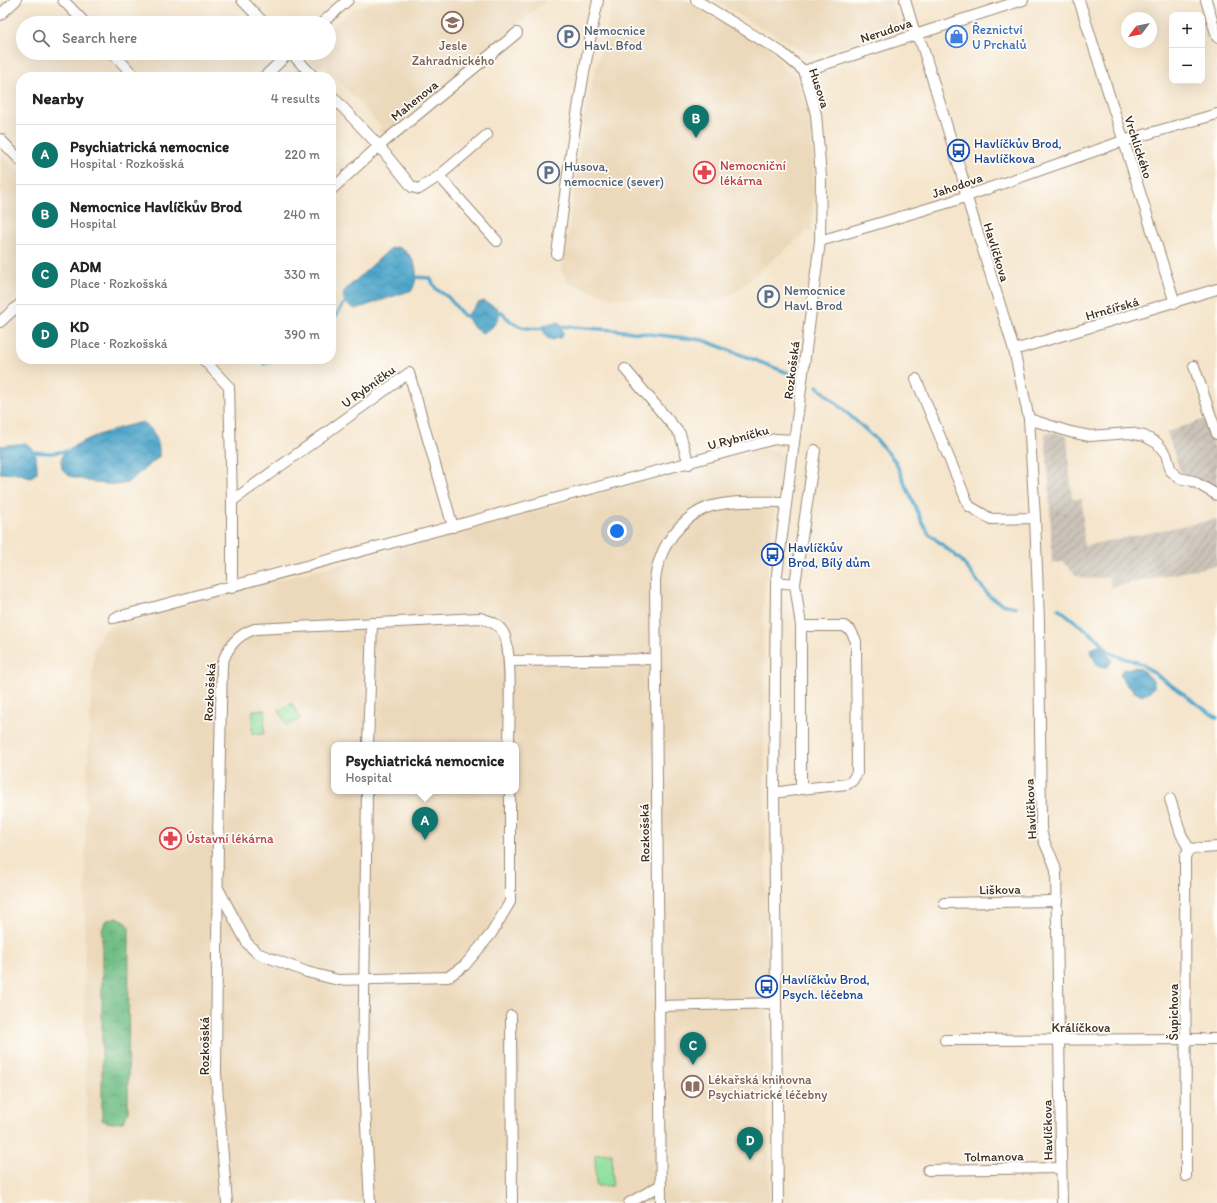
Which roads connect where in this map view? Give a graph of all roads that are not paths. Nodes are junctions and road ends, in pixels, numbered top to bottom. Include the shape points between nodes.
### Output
1 (16, 0) edge
2 (63, 0) edge
3 (242, 0) edge
4 (598, 0) edge
5 (696, 0) edge
6 (905, 0) edge
7 (1023, 0) edge
8 (1079, 0) edge
9 (1206, 0) edge
10 (345, 1) edge
11 (0, 15) edge
12 (78, 16) edge
13 (257, 16) edge
14 (329, 16) edge
15 (517, 33) dead end
16 (915, 34) junction
17 (1217, 37) edge
18 (119, 60) edge
19 (282, 60) edge
20 (297, 60) edge
21 (804, 70) junction
22 (130, 72) edge
23 (269, 72) edge
24 (309, 72) edge
25 (336, 100) edge
26 (1217, 114) edge
27 (487, 135) dead end
28 (0, 139) edge
29 (1124, 141) junction
30 (379, 146) junction
31 (16, 157) edge
32 (439, 176) junction
33 (336, 185) edge
34 (966, 195) junction
35 (498, 241) dead end
36 (820, 242) junction
37 (557, 254) dead end
38 (1217, 289) edge
39 (1175, 303) junction
40 (16, 308) edge
41 (0, 322) edge
42 (1014, 350) junction
43 (208, 364) edge
44 (1194, 366) dead end
45 (625, 369) dead end
46 (916, 378) dead end
47 (1029, 419) junction
48 (1217, 434) edge
49 (794, 440) junction
50 (815, 450) dead end
51 (689, 464) junction
52 (1217, 495) edge
53 (232, 501) junction
54 (786, 502) junction
55 (1035, 518) junction
56 (453, 526) junction
57 (776, 582) junction
58 (795, 584) junction
59 (232, 588) junction
60 (114, 618) dead end
61 (372, 623) junction
62 (801, 626) junction
63 (654, 659) junction
64 (509, 661) junction
65 (368, 742) edge
66 (509, 742) edge
67 (801, 789) junction
68 (774, 793) junction
69 (367, 794) edge
70 (510, 794) edge
71 (1170, 799) dead end
72 (1217, 848) edge
73 (1190, 849) junction
74 (219, 890) junction
75 (1057, 901) junction
76 (944, 903) dead end
77 (365, 980) junction
78 (776, 1003) junction
79 (659, 1006) junction
80 (511, 1016) dead end
81 (1187, 1039) junction
82 (1217, 1039) edge
83 (945, 1040) dead end
84 (1058, 1040) junction
85 (1061, 1168) junction
86 (928, 1170) dead end
87 (1186, 1176) dead end
88 (661, 1185) junction
89 (227, 1203) edge
90 (370, 1203) edge
91 (512, 1203) edge
92 (629, 1203) edge
93 (661, 1203) edge
94 (778, 1203) edge
95 (1062, 1203) edge

1 - 11 street
2 - 12 street
3 - 13 street
4 - 37 street via 576,116
5 - 21 street, Husova via 781,52
6 - 16 street, Havlíčkova
7 - 16 street, Nerudova
8 - 29 street, Vrchlického
9 - 17 street
10 - 14 street
15 - 30 street, Mahenova
16 - 21 street, Nerudova
16 - 34 street, Havlíčkova via 922,45
18 - 22 street
19 - 23 street
20 - 24 street
21 - 36 street, Husova via 816,114 820,177
25 - 30 street
26 - 29 street, Jahodova
27 - 32 street
28 - 31 street
29 - 34 street, Jahodova
29 - 39 street, Vrchlického
30 - 32 street via 412,187 419,189
30 - 33 street, Mahenova
32 - 35 street
34 - 36 street, Jahodova
34 - 42 street, Havlíčkova
36 - 49 street, Rozkošská
38 - 39 street, Hrnčířská
39 - 42 street, Hrnčířská
40 - 41 street
42 - 47 street, Havlíčkova
43 - 53 street via 229,387
44 - 48 street
45 - 51 street via 680,434
46 - 55 street via 969,506 991,519
47 - 52 street via 1090,436 1129,433 1144,436 1157,443 1166,454 1171,471 1179,478 1193,481
47 - 55 street, Havlíčkova
49 - 51 street, U Rybníčku via 775,439
49 - 54 street, Rozkošská
50 - 58 street
51 - 56 street, U Rybníčku
53 - 56 street, U Rybníčku via 408,373
53 - 59 street
54 - 57 street, Rozkošská
54 - 63 street, Rozkošská via 736,502 711,506 695,515 675,533 660,559 655,580
55 - 75 street, Havlíčkova via 1039,621 1041,828 1045,846 1056,868
56 - 59 street, U Rybníčku
57 - 58 street
57 - 68 street, Rozkošská
58 - 62 street
59 - 60 street, U Rybníčku
61 - 64 street, Rozkošská via 480,618 494,622 503,633 509,649
61 - 65 street
61 - 74 street, Rozkošská via 255,629 239,636 226,652 222,664
62 - 67 street
62 - 67 street via 844,626 854,635 857,773 847,784
63 - 64 street
63 - 79 street, Rozkošská
64 - 66 street, Rozkošská
67 - 68 street
68 - 78 street, Rozkošská
69 - 77 street
70 - 77 street, Rozkošská via 510,902 491,934 465,965 448,977
71 - 73 street via 1181,834
72 - 73 street
73 - 81 street, Šupichova via 1185,857
74 - 77 street, Rozkošská via 247,943 257,954 307,972 332,978
74 - 89 street, Rozkošská via 216,1074
75 - 76 street, Liškova
75 - 84 street, Havlíčkova
77 - 90 street via 363,1067
78 - 79 street
78 - 94 street, Rozkošská
79 - 88 street, Rozkošská
80 - 91 street
81 - 82 street, Králíčkova
81 - 84 street, Králíčkova
81 - 87 street, Šupichova
83 - 84 street, Králíčkova
84 - 85 street, Havlíčkova
85 - 86 street, Tolmanova
85 - 95 street, Havlíčkova
88 - 92 street
88 - 93 street, Rozkošská

